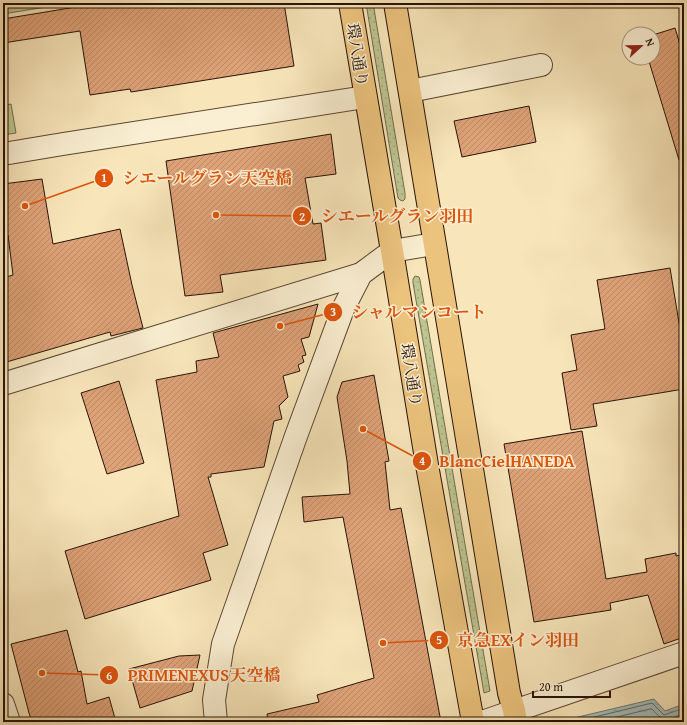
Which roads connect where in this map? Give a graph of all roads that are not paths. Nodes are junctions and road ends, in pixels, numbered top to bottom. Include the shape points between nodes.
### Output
1 (350, 3) edge
2 (395, 3) edge
3 (541, 65) dead end
4 (410, 91) junction
5 (365, 97) junction
6 (3, 154) edge
7 (434, 244) junction
8 (392, 251) junction
9 (361, 274) junction
10 (3, 384) edge
11 (684, 652) edge
12 (3, 704) edge
13 (515, 716) edge
14 (8, 722) edge
15 (216, 722) edge
16 (473, 722) edge
17 (482, 722) edge

1 - 5 highway, 環八通り
2 - 4 highway
3 - 4 street
4 - 7 highway
5 - 6 street
5 - 8 highway, 環八通り
7 - 8 street
7 - 13 highway via 509,693
8 - 9 street
8 - 16 highway, 環八通り
9 - 10 street
9 - 15 street via 343,309 223,644 214,700
11 - 13 street
12 - 14 street
13 - 17 street

